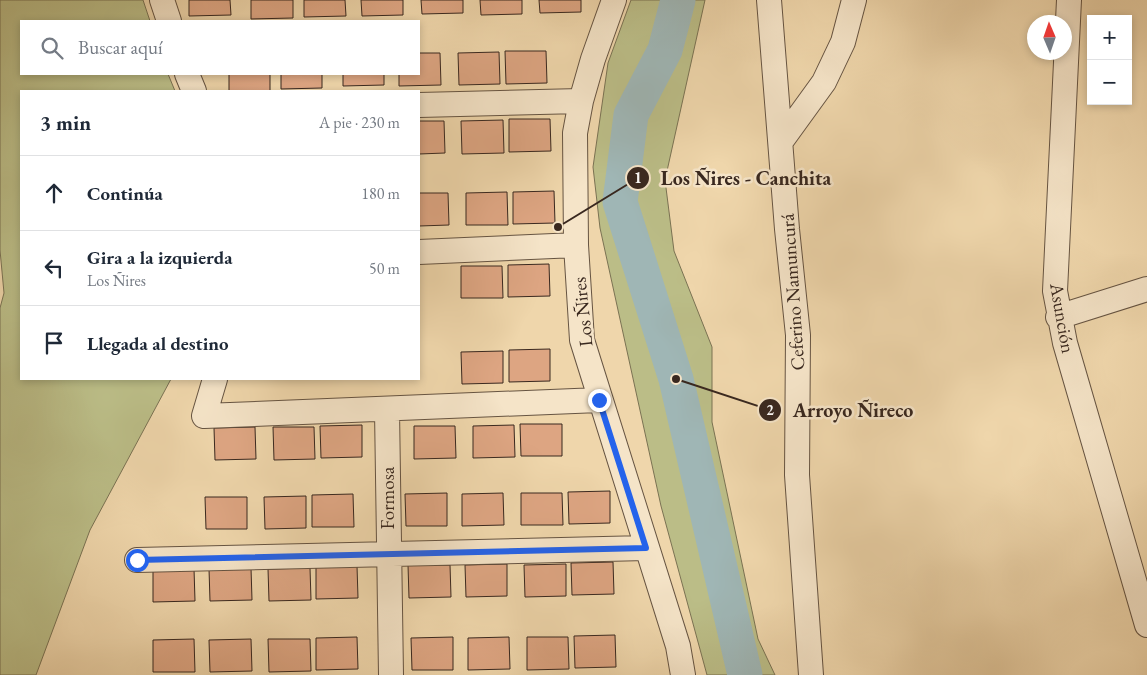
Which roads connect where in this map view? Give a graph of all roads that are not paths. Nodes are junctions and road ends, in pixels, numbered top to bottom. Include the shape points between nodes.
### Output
1 (162, 0) edge
2 (614, 0) edge
3 (769, 0) edge
4 (854, 0) edge
5 (1069, 0) edge
6 (169, 20) edge
7 (188, 75) edge
8 (194, 90) edge
9 (581, 101) junction
10 (420, 105) edge
11 (782, 140) junction
12 (576, 245) junction
13 (420, 252) edge
14 (1147, 289) edge
15 (1058, 317) junction
16 (215, 380) edge
17 (599, 400) junction
18 (386, 410) junction
19 (646, 548) junction
20 (388, 555) junction
21 (137, 560) dead end
22 (1147, 625) edge
23 (391, 675) edge
24 (683, 675) edge
25 (811, 675) edge

1 - 6 street
2 - 9 street, Los Ñires
3 - 11 street, Ceferino Namuncurá
4 - 11 street via 844,42 824,82
5 - 15 street, Asunción via 1055,262
7 - 8 street
9 - 10 street
9 - 12 street, Los Ñires via 575,132
11 - 25 street, Ceferino Namuncurá via 798,335 797,475
12 - 13 street
12 - 17 street, Los Ñires via 582,340
14 - 15 street
15 - 22 street, Asunción
16 - 18 street via 204,416
17 - 18 street
17 - 19 street, Los Ñires
18 - 20 street, Formosa
19 - 20 street
19 - 24 street, Los Ñires via 678,646
20 - 21 street
20 - 23 street, Formosa

